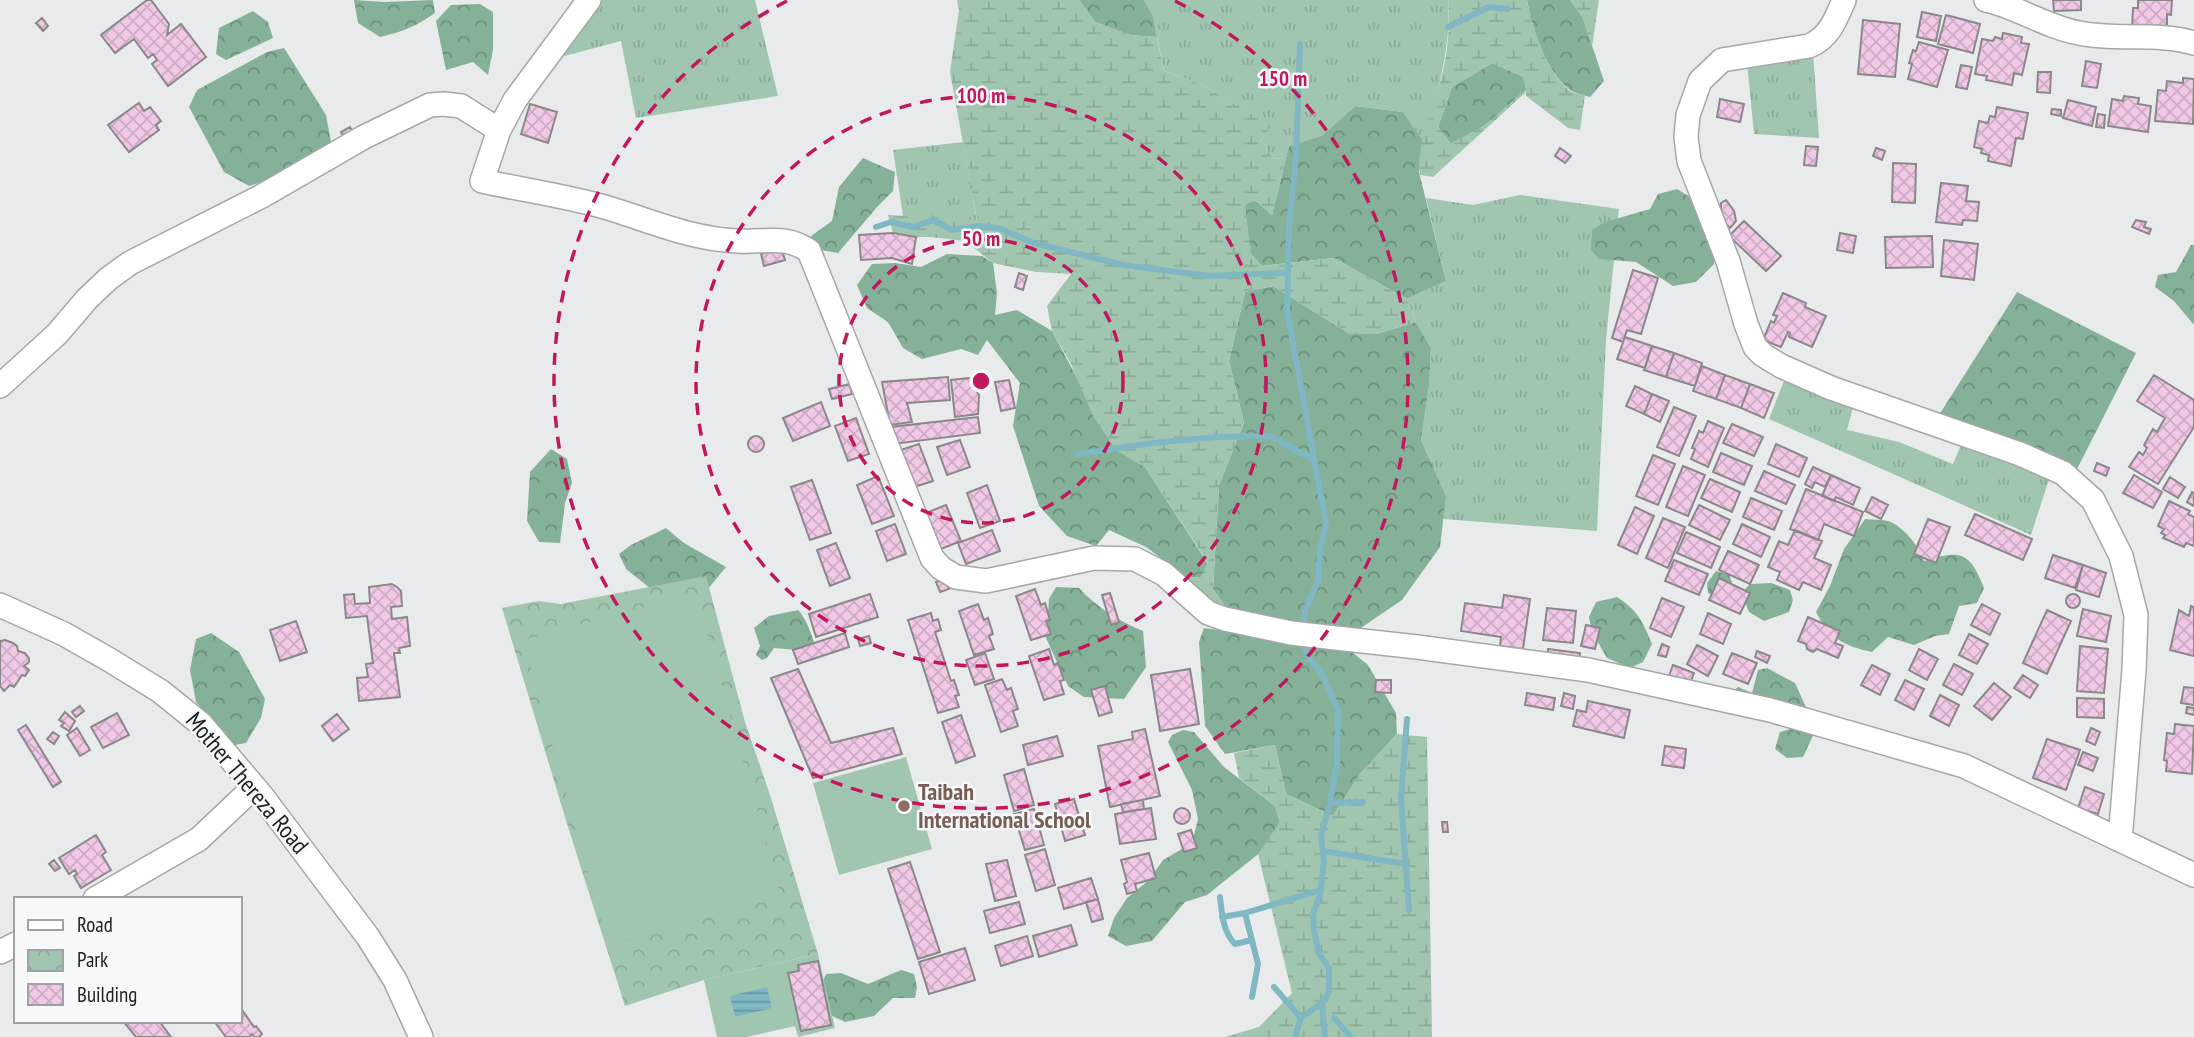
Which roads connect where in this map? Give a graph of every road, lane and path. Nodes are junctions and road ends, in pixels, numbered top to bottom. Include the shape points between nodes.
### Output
1 (589, 0) edge
2 (1844, 0) edge
3 (1986, 0) edge
4 (2194, 43) edge
5 (499, 130) junction
6 (0, 386) edge
7 (0, 605) edge
8 (254, 787) junction
9 (2120, 840) junction
10 (2194, 875) edge
11 (98, 897) edge
12 (421, 1037) edge

1 - 5 street via 515,100
2 - 9 street via 1831,29 1818,43 1722,60 1711,69 1700,81 1689,115 1689,161 1728,261 1752,341 1763,355 1831,388 2020,454 2063,473 2093,500 2122,556 2136,615
3 - 4 street via 2080,34
5 - 6 street via 461,107 444,104 430,105 364,137 262,196 130,263
5 - 9 street via 482,181 607,208 701,237 797,242 810,251 932,558 956,577 986,581 1094,558 1135,559 1164,574 1208,613 1225,619 1291,633 1588,670 1770,710 1964,766
7 - 8 street, Mother Thereza Road via 65,634 160,691 201,724
8 - 11 street via 200,839
8 - 12 street, Mother Thereza Road via 369,937
9 - 10 street

